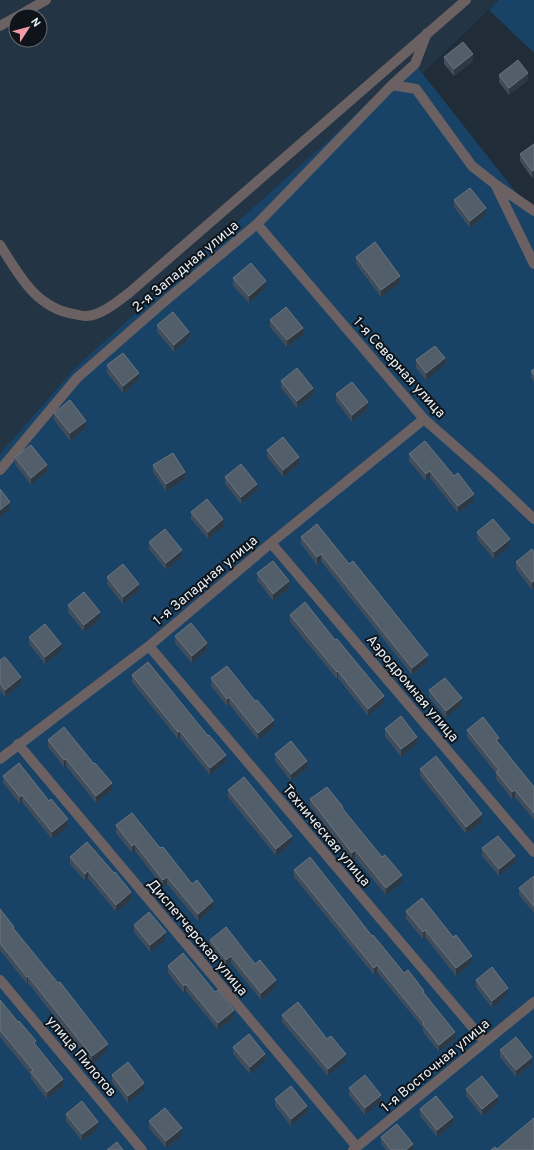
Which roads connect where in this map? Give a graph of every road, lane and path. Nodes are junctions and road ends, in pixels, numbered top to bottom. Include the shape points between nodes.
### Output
1 (46, 0) edge
2 (466, 0) edge
3 (32, 8) edge
4 (427, 33) junction
5 (392, 85) junction
6 (495, 184) junction
7 (534, 211) edge
8 (257, 224) junction
9 (0, 245) edge
10 (534, 264) edge
11 (424, 419) junction
12 (0, 470) edge
13 (534, 519) edge
14 (271, 543) junction
15 (149, 646) junction
16 (18, 744) junction
17 (0, 759) edge
18 (534, 852) edge
19 (0, 980) edge
20 (534, 1002) edge
21 (485, 1042) junction
22 (355, 1148) edge
23 (142, 1150) edge

1 - 3 street
2 - 4 street
4 - 5 street, 2-я Западная улица via 416,64
4 - 9 street via 129,293 106,310 86,316 62,312 38,297 23,282
5 - 6 street via 416,89 472,166
5 - 8 street, 2-я Западная улица
6 - 7 street
6 - 10 street
8 - 11 street, 1-я Северная улица
8 - 12 street, 2-я Западная улица via 164,300 76,378
11 - 13 street, 1-я Северная улица
11 - 14 street, 1-я Западная улица
14 - 15 street, 1-я Западная улица
14 - 18 street, Аэродромная улица
15 - 16 street, 1-я Западная улица
15 - 21 street, Техническая улица
16 - 17 street, 1-я Западная улица
16 - 22 street, Диспетчерская улица
19 - 23 street, улица Пилотов
20 - 21 street, 1-я Восточная улица
21 - 22 street, 1-я Восточная улица

